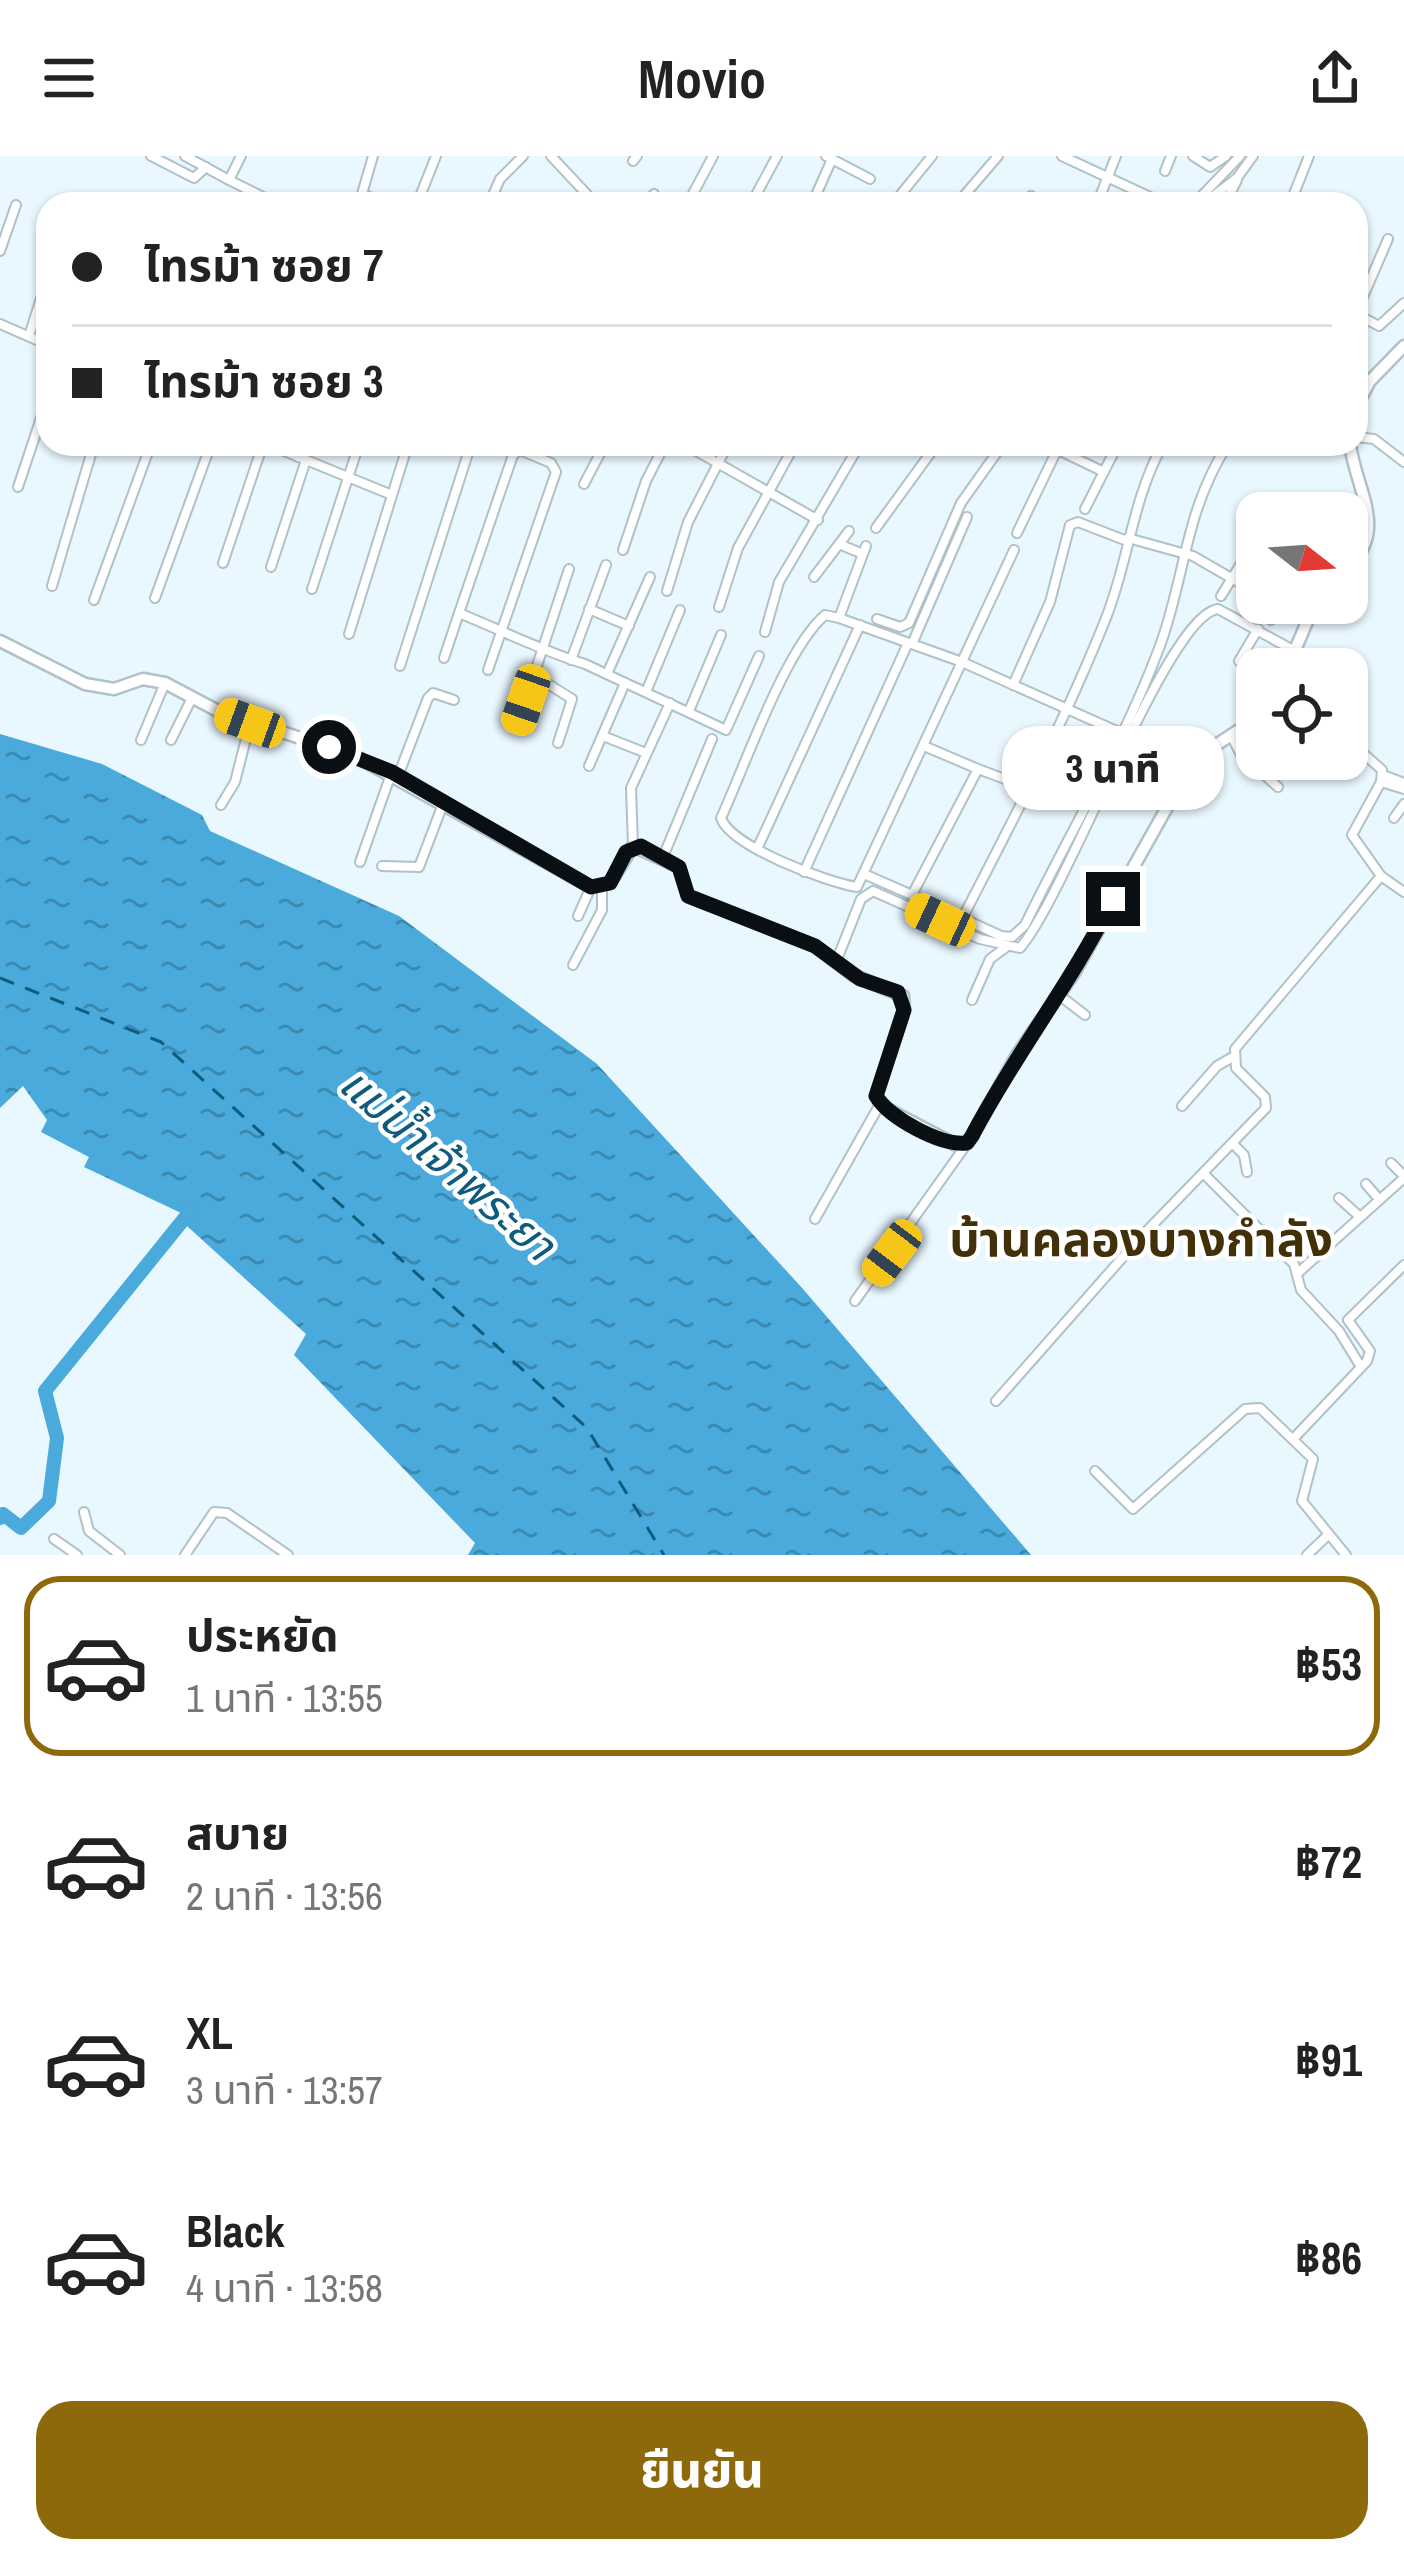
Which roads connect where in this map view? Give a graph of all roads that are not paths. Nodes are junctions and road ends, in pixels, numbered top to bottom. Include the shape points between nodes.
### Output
1 (151, 156) edge
2 (185, 156) edge
3 (241, 156) edge
4 (373, 156) edge
5 (436, 156) edge
6 (523, 156) edge
7 (551, 156) edge
8 (713, 156) edge
9 (777, 156) edge
10 (932, 156) edge
11 (998, 156) edge
12 (1062, 156) edge
13 (1116, 156) edge
14 (1171, 156) edge
15 (1193, 156) edge
16 (1226, 156) edge
17 (1240, 156) edge
18 (1253, 156) edge
19 (1309, 156) edge
20 (829, 158) edge
21 (206, 167) junction
22 (1165, 171) dead end
23 (1108, 174) junction
24 (870, 178) dead end
25 (1237, 178) junction
26 (229, 179) junction
27 (254, 192) edge
28 (363, 192) edge
29 (422, 192) edge
30 (494, 192) edge
31 (585, 192) edge
32 (693, 192) edge
33 (758, 192) edge
34 (816, 192) edge
35 (903, 192) edge
36 (969, 192) edge
37 (1101, 192) edge
38 (1142, 192) edge
39 (1209, 192) edge
40 (1216, 192) edge
41 (1231, 192) edge
42 (1295, 192) edge
43 (16, 205) dead end
44 (1388, 239) dead end
45 (0, 251) edge
46 (1368, 286) edge
47 (1404, 303) edge
48 (36, 314) edge
49 (1368, 320) edge
50 (0, 324) edge
51 (29, 336) junction
52 (36, 339) edge
53 (1404, 346) edge
54 (1368, 385) edge
55 (36, 433) edge
56 (1368, 438) edge
57 (90, 456) edge
58 (147, 456) edge
59 (207, 456) edge
60 (261, 456) edge
61 (295, 456) edge
62 (302, 456) edge
63 (355, 456) edge
64 (404, 456) edge
65 (467, 456) edge
66 (512, 456) edge
67 (536, 456) edge
68 (599, 456) edge
69 (659, 456) edge
70 (706, 456) edge
71 (721, 456) edge
72 (788, 456) edge
73 (853, 456) edge
74 (928, 456) edge
75 (994, 456) edge
76 (1055, 456) edge
77 (1075, 456) edge
78 (1112, 456) edge
79 (1157, 456) edge
80 (1221, 456) edge
81 (1353, 456) edge
82 (302, 459) junction
83 (717, 462) junction
84 (1404, 462) edge
85 (1104, 472) junction
86 (348, 479) junction
87 (584, 484) dead end
88 (18, 487) dead end
89 (768, 492) junction
90 (1360, 492) edge
91 (392, 496) junction
92 (1085, 509) dead end
93 (967, 517) dead end
94 (818, 520) junction
95 (876, 528) dead end
96 (849, 531) dead end
97 (1018, 533) dead end
98 (1127, 540) junction
99 (839, 544) junction
100 (623, 550) dead end
101 (1014, 550) dead end
102 (1181, 553) junction
103 (223, 563) dead end
104 (607, 565) dead end
105 (271, 567) dead end
106 (569, 569) dead end
107 (1236, 572) edge
108 (650, 577) dead end
109 (814, 577) dead end
110 (1232, 578) junction
111 (1236, 580) edge
112 (52, 586) dead end
113 (312, 589) dead end
114 (667, 591) dead end
115 (1221, 596) dead end
116 (154, 598) dead end
117 (94, 600) dead end
118 (719, 607) dead end
119 (589, 609) junction
120 (680, 610) dead end
121 (459, 613) junction
122 (839, 618) junction
123 (877, 619) dead end
124 (628, 626) junction
125 (860, 626) junction
126 (1258, 629) junction
127 (501, 630) junction
128 (765, 632) dead end
129 (349, 634) dead end
130 (721, 635) dead end
131 (0, 641) edge
132 (910, 643) junction
133 (543, 648) junction
134 (1247, 648) edge
135 (1290, 648) edge
136 (759, 656) dead end
137 (444, 658) dead end
138 (572, 660) junction
139 (962, 662) junction
140 (400, 666) dead end
141 (488, 670) dead end
142 (534, 675) junction
143 (607, 675) junction
144 (164, 682) junction
145 (625, 683) junction
146 (1013, 685) junction
147 (646, 692) junction
148 (193, 697) junction
149 (454, 700) dead end
150 (670, 703) junction
151 (1068, 710) junction
152 (688, 711) junction
153 (250, 723) junction
154 (517, 726) dead end
155 (1236, 732) edge
156 (1121, 734) junction
157 (1231, 735) junction
158 (602, 736) junction
159 (712, 739) dead end
160 (141, 740) dead end
161 (171, 740) dead end
162 (558, 743) dead end
163 (924, 746) junction
164 (646, 753) junction
165 (1368, 753) edge
166 (589, 766) dead end
167 (978, 769) junction
168 (395, 774) junction
169 (1382, 779) junction
170 (1404, 786) edge
171 (1278, 787) dead end
172 (1029, 788) junction
173 (444, 802) junction
174 (1404, 804) edge
175 (221, 805) dead end
176 (1394, 818) dead end
177 (633, 846) junction
178 (758, 847) junction
179 (663, 857) junction
180 (360, 862) dead end
181 (382, 866) dead end
182 (804, 872) junction
183 (864, 874) junction
184 (1381, 876) junction
185 (596, 887) junction
186 (1404, 892) edge
187 (912, 896) junction
188 (578, 916) dead end
189 (962, 917) junction
190 (1006, 947) junction
191 (836, 962) junction
192 (573, 965) dead end
193 (1059, 995) junction
194 (972, 1000) dead end
195 (1085, 1015) dead end
196 (1232, 1058) junction
197 (880, 1104) junction
198 (1183, 1106) dead end
199 (967, 1143) junction
200 (1234, 1144) junction
201 (1391, 1163) dead end
202 (1247, 1172) dead end
203 (1204, 1174) junction
204 (1404, 1177) edge
205 (1366, 1184) dead end
206 (1339, 1198) dead end
207 (1378, 1198) junction
208 (1359, 1216) junction
209 (815, 1219) dead end
210 (1404, 1265) edge
211 (1299, 1272) junction
212 (855, 1300) dead end
213 (1361, 1367) junction
214 (996, 1401) dead end
215 (1295, 1437) junction
216 (1095, 1471) dead end
217 (84, 1512) dead end
218 (1328, 1535) junction
219 (53, 1539) dead end
220 (77, 1555) edge
221 (120, 1555) edge
222 (184, 1555) edge
223 (288, 1555) edge
224 (1307, 1555) edge
225 (1346, 1555) edge

1 - 21 street via 194,178
2 - 21 street
3 - 26 street
4 - 28 street
5 - 29 street
6 - 30 street
7 - 31 street
8 - 32 street
9 - 33 street
10 - 35 street
11 - 36 street
12 - 23 street
13 - 23 street
14 - 22 street
15 - 16 street via 1214,167
17 - 39 street
18 - 25 street
19 - 42 street
20 - 24 street
20 - 34 street
21 - 26 street
23 - 37 street
23 - 38 street
25 - 40 street
25 - 41 street
26 - 27 street
43 - 45 street
44 - 46 street
47 - 49 street via 1379,326
48 - 51 street
50 - 51 street
51 - 52 street
53 - 54 street
55 - 88 street
56 - 84 street
57 - 112 street
58 - 117 street
59 - 116 street
60 - 103 street
61 - 82 street
62 - 82 street
63 - 86 street
64 - 91 street
65 - 140 street
66 - 121 street
67 - 127 street via 556,472
68 - 87 street
69 - 100 street
70 - 83 street
71 - 83 street
72 - 89 street
73 - 94 street
74 - 95 street
75 - 123 street via 961,503 909,623
76 - 97 street
77 - 85 street
78 - 85 street
79 - 98 street
80 - 102 street via 1197,498
81 - 90 street
82 - 86 street
82 - 105 street
83 - 89 street
83 - 114 street
85 - 92 street
86 - 91 street
86 - 113 street
89 - 94 street
89 - 118 street
91 - 129 street
93 - 132 street
94 - 128 street via 779,582
96 - 99 street
98 - 102 street
98 - 146 street via 1070,525 1050,602
98 - 151 street via 1109,612
99 - 109 street
99 - 122 street via 864,550
101 - 139 street
102 - 110 street
102 - 156 street via 1162,640
104 - 119 street
106 - 133 street
107 - 110 street
108 - 124 street
110 - 111 street
110 - 115 street
119 - 124 street
119 - 138 street
120 - 147 street
121 - 127 street
121 - 137 street
122 - 125 street
122 - 178 street via 821,616 806,640 721,818 730,833
124 - 143 street
125 - 132 street
125 - 178 street
126 - 134 street
126 - 135 street
126 - 190 street via 1212,608 1191,625 1036,924 1020,948
127 - 133 street
127 - 141 street
130 - 152 street
131 - 144 street via 86,684
132 - 139 street
132 - 182 street
133 - 138 street
133 - 142 street
136 - 152 street via 727,730
138 - 143 street
139 - 146 street
139 - 163 street
142 - 154 street
142 - 162 street via 572,699
143 - 145 street
144 - 148 street
144 - 160 street
145 - 147 street
145 - 158 street
146 - 151 street
147 - 150 street
148 - 153 street
148 - 161 street
149 - 168 street via 428,698
150 - 152 street
150 - 164 street
151 - 156 street
151 - 172 street
153 - 168 street
153 - 175 street
155 - 157 street
156 - 189 street via 1019,932 1001,936
157 - 171 street
157 - 193 street via 1198,758 1179,785
158 - 164 street
158 - 166 street
159 - 179 street
163 - 167 street
163 - 183 street
164 - 177 street via 629,802
165 - 169 street
167 - 172 street
167 - 187 street
168 - 173 street
168 - 180 street
169 - 170 street
169 - 184 street via 1352,835
172 - 189 street
173 - 181 street via 419,867
173 - 185 street
174 - 176 street
177 - 179 street
177 - 185 street
178 - 182 street
179 - 191 street via 679,867 688,896 815,946
182 - 183 street via 857,887
183 - 187 street
184 - 186 street
184 - 196 street
185 - 188 street
185 - 192 street via 602,910
187 - 189 street
190 - 191 street via 873,891 861,899
190 - 194 street via 989,959
191 - 197 street via 904,1000 876,1092
193 - 195 street
193 - 199 street
196 - 198 street
196 - 200 street via 1267,1103
197 - 199 street via 947,1144
197 - 209 street
199 - 212 street
200 - 202 street
200 - 203 street
201 - 204 street
203 - 211 street
203 - 214 street
204 - 207 street
205 - 207 street
206 - 208 street
207 - 208 street
208 - 211 street
210 - 213 street via 1348,1320 1370,1351
211 - 213 street via 1301,1291
213 - 215 street
215 - 216 street via 1260,1408 1245,1409 1133,1509
215 - 218 street via 1314,1465 1302,1501
217 - 221 street via 88,1531
218 - 224 street
218 - 225 street
219 - 220 street
222 - 223 street via 214,1512

